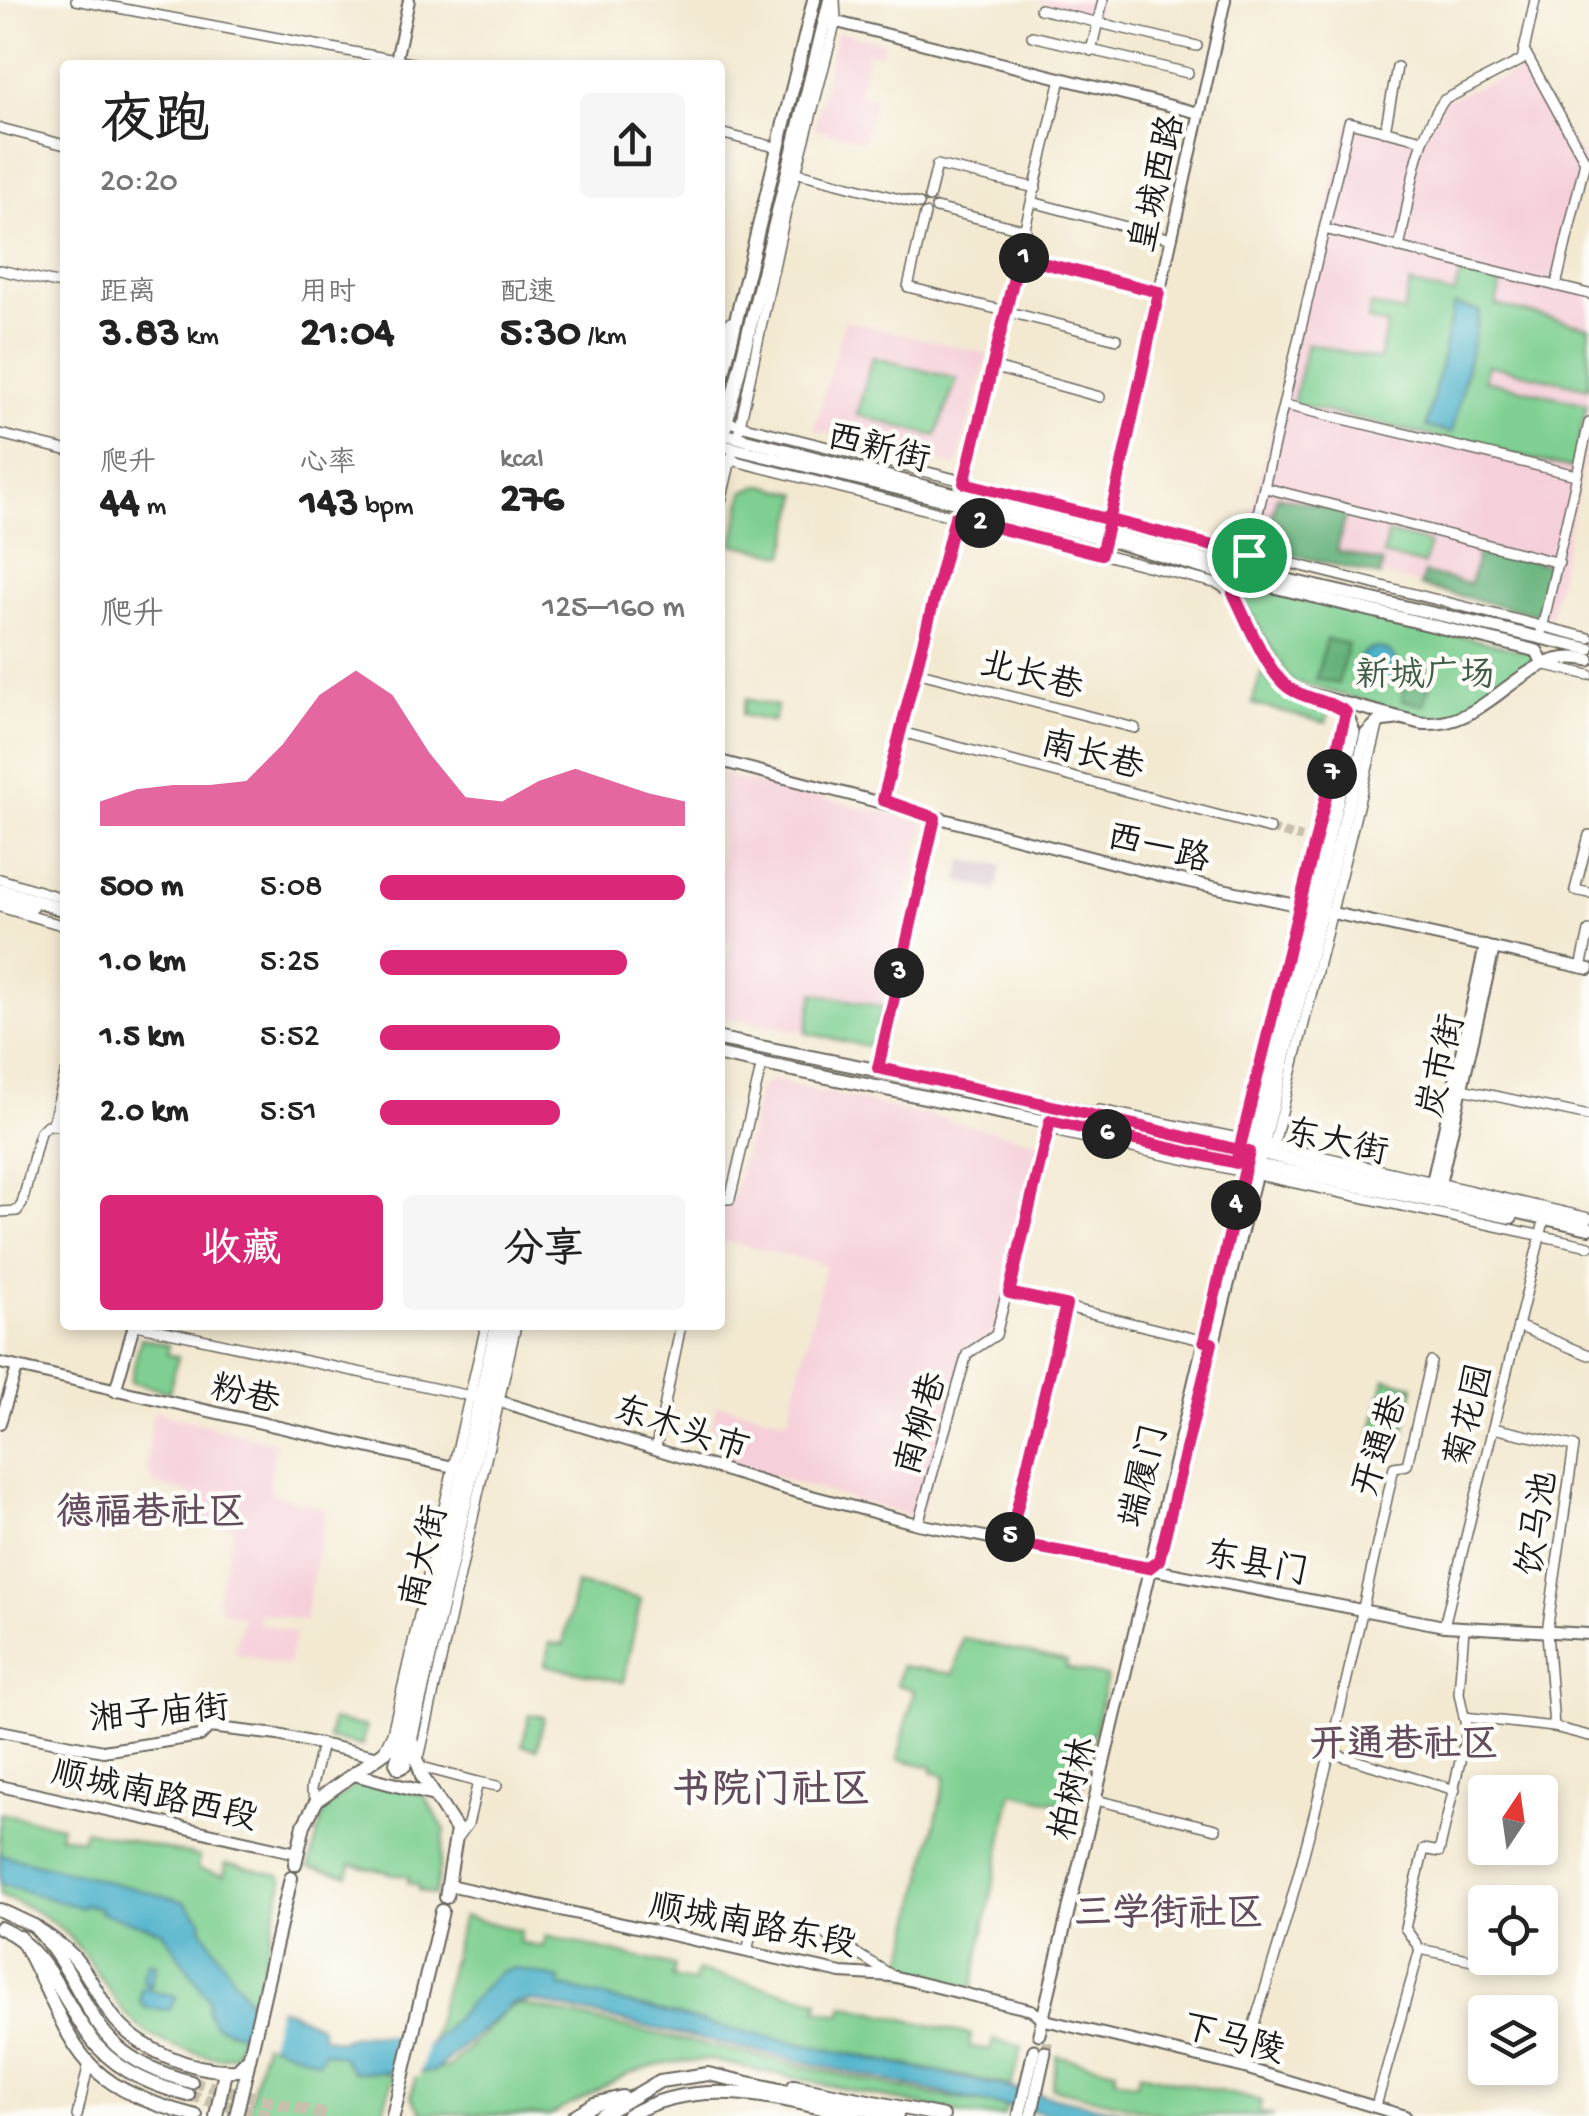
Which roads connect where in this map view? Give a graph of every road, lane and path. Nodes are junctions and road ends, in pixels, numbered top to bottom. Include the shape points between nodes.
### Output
1 (76, 0) edge
2 (409, 0) edge
3 (814, 0) edge
4 (832, 0) edge
5 (1103, 0) edge
6 (1225, 0) edge
7 (1536, 0) edge
8 (1040, 9) dead end
9 (831, 20) junction
10 (1097, 22) junction
11 (1032, 36) dead end
12 (1198, 46) dead end
13 (1524, 50) junction
14 (1091, 51) junction
15 (386, 60) edge
16 (396, 60) edge
17 (1398, 67) dead end
18 (1510, 70) junction
19 (1188, 73) dead end
20 (1538, 74) junction
21 (1062, 79) junction
22 (1199, 113) junction
23 (0, 128) edge
24 (1386, 131) junction
25 (725, 135) edge
26 (1423, 140) junction
27 (60, 144) edge
28 (777, 148) junction
29 (792, 172) junction
30 (1036, 188) junction
31 (930, 198) junction
32 (1032, 202) junction
33 (919, 204) junction
34 (1576, 205) junction
35 (936, 208) junction
36 (1589, 208) edge
37 (925, 214) junction
38 (1324, 229) junction
39 (1026, 230) junction
40 (1172, 239) junction
41 (1399, 248) junction
42 (1019, 257) junction
43 (0, 270) edge
44 (60, 284) edge
45 (1556, 286) junction
46 (1159, 292) junction
47 (1589, 294) edge
48 (1006, 311) junction
49 (725, 335) edge
50 (1118, 339) dead end
51 (725, 365) edge
52 (992, 367) junction
53 (1100, 397) dead end
54 (1285, 405) junction
55 (1589, 424) edge
56 (0, 434) edge
57 (726, 440) edge
58 (60, 449) edge
59 (1576, 475) junction
60 (1266, 488) junction
61 (961, 493) junction
62 (955, 517) junction
63 (1107, 530) junction
64 (1101, 554) junction
65 (1249, 555) junction
66 (1559, 563) junction
67 (1252, 574) junction
68 (1233, 593) junction
69 (1589, 638) edge
70 (1534, 639) junction
71 (1589, 650) edge
72 (1589, 660) edge
73 (1543, 664) junction
74 (916, 672) junction
75 (1589, 674) edge
76 (1332, 701) junction
77 (1402, 719) junction
78 (1135, 728) dead end
79 (901, 732) junction
80 (725, 761) edge
81 (883, 800) junction
82 (935, 818) junction
83 (1270, 829) tunnel mouth
84 (1589, 835) edge
85 (1302, 838) tunnel mouth
86 (1322, 842) junction
87 (0, 879) edge
88 (0, 890) edge
89 (1589, 893) edge
90 (60, 897) edge
91 (0, 903) edge
92 (60, 908) edge
93 (1317, 910) junction
94 (60, 917) edge
95 (60, 924) edge
96 (1589, 930) edge
97 (1490, 947) junction
98 (1585, 968) edge
99 (725, 1039) edge
100 (725, 1056) edge
101 (762, 1063) junction
102 (878, 1068) junction
103 (1462, 1089) junction
104 (60, 1094) edge
105 (1589, 1116) edge
106 (1050, 1121) junction
107 (52, 1125) junction
108 (60, 1126) edge
109 (1254, 1158) junction
110 (1435, 1187) junction
111 (725, 1200) edge
112 (0, 1212) edge
113 (1589, 1218) edge
114 (1543, 1225) junction
115 (1589, 1232) edge
116 (1589, 1246) edge
117 (1009, 1293) junction
118 (1066, 1305) junction
119 (1518, 1326) junction
120 (134, 1330) edge
121 (159, 1330) edge
122 (486, 1330) edge
123 (496, 1330) edge
124 (504, 1330) edge
125 (514, 1330) edge
126 (680, 1330) edge
127 (1208, 1342) junction
128 (1589, 1355) edge
129 (1431, 1362) dead end
130 (0, 1363) edge
131 (18, 1368) junction
132 (116, 1391) junction
133 (484, 1398) junction
134 (0, 1423) edge
135 (1492, 1428) junction
136 (656, 1448) junction
137 (458, 1468) junction
138 (857, 1509) joint
139 (918, 1524) junction
140 (1009, 1542) junction
141 (1149, 1568) junction
142 (1363, 1610) junction
143 (1444, 1626) junction
144 (1464, 1628) junction
145 (1547, 1632) junction
146 (1589, 1634) edge
147 (1464, 1717) junction
148 (1554, 1728) junction
149 (0, 1731) edge
150 (407, 1734) junction
151 (1589, 1736) edge
152 (322, 1744) junction
153 (1331, 1753) junction
154 (379, 1757) junction
155 (420, 1769) junction
156 (358, 1771) junction
157 (478, 1782) junction
158 (0, 1786) edge
159 (497, 1786) dead end
160 (1454, 1790) junction
161 (436, 1796) junction
162 (316, 1800) junction
163 (1096, 1800) junction
164 (1216, 1828) dead end
165 (457, 1839) junction
166 (294, 1865) junction
167 (447, 1891) joint
168 (0, 1910) edge
169 (442, 1912) dead end
170 (34, 1926) junction
171 (0, 1928) edge
172 (20, 1937) junction
173 (1420, 1949) junction
174 (747, 1952) junction
175 (1468, 1959) edge
176 (892, 1976) junction
177 (1045, 2020) junction
178 (1044, 2035) tunnel mouth
179 (1040, 2051) tunnel mouth
180 (250, 2058) junction
181 (88, 2067) junction
182 (1246, 2068) junction
183 (225, 2071) junction
184 (1035, 2073) junction
185 (748, 2088) junction
186 (629, 2096) junction
187 (1376, 2106) junction
188 (394, 2109) edge
189 (176, 2114) edge
190 (630, 2115) edge
191 (77, 2116) edge
192 (196, 2116) edge
193 (216, 2116) edge
194 (236, 2116) edge
195 (408, 2116) edge
196 (574, 2116) edge
197 (600, 2116) edge
198 (812, 2116) edge
199 (855, 2116) edge
200 (897, 2116) edge
201 (943, 2116) edge
202 (1020, 2116) edge
203 (1031, 2116) edge
204 (1405, 2116) edge

1 - 15 street
2 - 16 street
3 - 28 main road
4 - 9 main road
5 - 10 street
6 - 22 street, 皇城西路
7 - 13 street
8 - 10 street
9 - 21 street
9 - 29 main road
10 - 12 street
10 - 14 street
11 - 14 street
13 - 18 street
13 - 20 street
14 - 19 street
17 - 24 street
18 - 20 street
18 - 26 street via 1444,100
20 - 34 street via 1585,162
21 - 22 street
21 - 30 street
22 - 40 street, 皇城西路
23 - 27 street
24 - 26 street
24 - 38 street via 1349,122
25 - 28 street
26 - 41 street
28 - 49 street
28 - 51 main road
29 - 33 street
29 - 57 main road
30 - 31 street via 938,165
30 - 32 street
31 - 33 street
31 - 35 street
32 - 39 street
32 - 40 street
33 - 37 street
34 - 36 street
34 - 45 street
35 - 37 street
35 - 39 street
37 - 48 street via 908,287
38 - 41 street
38 - 54 street
39 - 42 street
40 - 46 street, 皇城西路
41 - 45 street
42 - 46 street
42 - 48 street
43 - 44 street
45 - 47 street
46 - 63 street, 皇城西路
48 - 50 street
48 - 52 street
52 - 53 street
52 - 61 street
54 - 59 street
54 - 60 street
55 - 59 street
56 - 58 street
57 - 61 main road, 西新街
57 - 62 street
59 - 66 street
60 - 65 street
60 - 66 street
61 - 62 street
61 - 63 main road, 西新街
62 - 64 street
62 - 74 street
63 - 64 street, 皇城西路
63 - 65 street
63 - 67 main road, 西新街
63 - 68 main road, 西新街 via 1216,572
64 - 68 street
65 - 67 street
65 - 70 street
66 - 70 street
67 - 68 main road
67 - 70 main road, 西新街
68 - 76 main road via 1284,684
69 - 70 street
70 - 71 main road
70 - 73 main road
72 - 73 main road via 1557,656
73 - 75 street
73 - 77 main road via 1461,718 1431,725
74 - 78 street, 北长巷
74 - 79 street
76 - 77 main road
76 - 86 main road via 1346,712 1354,732
77 - 93 main road via 1379,721 1366,734
79 - 81 street
79 - 83 street, 南长巷
80 - 81 street, 西一路
81 - 82 street, 西一路
82 - 93 street, 西一路
82 - 102 street
84 - 89 street via 1576,890
85 - 86 street
86 - 93 main road
87 - 90 street
88 - 92 main road
91 - 94 main road
91 - 95 street
93 - 97 street, 西一路
93 - 109 main road, 端履门
93 - 109 street
96 - 98 street
97 - 98 street, 西一路
97 - 103 street, 炭市街
97 - 110 street, 炭市街
99 - 102 main road, 东大街
100 - 101 main road, 东大街
101 - 106 main road, 东大街
101 - 111 street
102 - 109 main road, 东大街
103 - 105 street
103 - 110 street, 炭市街
104 - 107 street
106 - 109 main road, 东大街
106 - 117 street, 南柳巷
107 - 108 street
107 - 112 street via 40,1132 17,1212
109 - 110 main road, 东大街
109 - 114 main road, 东大街
109 - 127 main road, 端履门
110 - 113 street
110 - 114 main road, 东大街
114 - 115 main road, 东大街
114 - 116 street
114 - 119 street, 菊花园
117 - 118 street
117 - 139 street, 南柳巷 via 996,1335 967,1354
118 - 127 street
118 - 140 street
119 - 128 street
119 - 135 street, 菊花园
120 - 132 street
121 - 133 street
122 - 133 street
123 - 133 main road, 南大街
124 - 133 main road, 南大街
125 - 133 street
126 - 136 street
127 - 141 main road, 端履门 via 1159,1560
129 - 142 street, 开通巷 via 1408,1465 1394,1467
130 - 131 street, 粉巷
131 - 132 street, 粉巷
131 - 134 street
132 - 137 street, 粉巷
133 - 136 street, 东木头市
133 - 137 main road, 南大街
133 - 150 main road, 南大街
133 - 155 street
135 - 143 street, 菊花园
135 - 145 street, 饮马池 via 1574,1446
136 - 138 street, 东木头市
137 - 150 main road, 南大街
137 - 154 street via 392,1734
138 - 139 street, 东县门
139 - 140 street, 东县门
140 - 141 street, 东县门
141 - 142 street, 东县门
141 - 163 main road, 柏树林
142 - 143 street, 东县门
142 - 153 street, 开通巷
143 - 144 street, 东县门
144 - 145 street, 东县门
144 - 147 street
145 - 146 street, 东县门
145 - 148 street
147 - 148 street
147 - 160 street
148 - 151 street
149 - 152 street, 湘子庙街 via 103,1751 200,1736 209,1727
150 - 154 main road, 南大街
150 - 155 main road, 南大街
152 - 154 street, 湘子庙街
152 - 162 street via 312,1789
153 - 160 street
153 - 182 street, 开通巷 via 1245,2052
154 - 156 main road, 南大街
155 - 157 street
155 - 161 main road, 南大街
156 - 161 main road
156 - 162 main road, 南大街
157 - 159 street
157 - 165 street via 468,1824
158 - 166 street, 顺城南路西段
160 - 173 street via 1439,1852 1424,1849 1404,1928
161 - 165 main road, 南大街 via 455,1822
162 - 166 main road
163 - 164 street
163 - 177 main road, 柏树林
165 - 167 main road
166 - 180 main road
167 - 174 street, 顺城南路东段
168 - 170 main road
169 - 188 main road
170 - 172 main road via 102,2032 132,2058 190,2088 132,2074 101,2050 43,1960
170 - 183 main road via 76,1959 113,2018 138,2041
171 - 172 main road
172 - 181 main road via 68,2040
173 - 175 street
173 - 187 street
174 - 176 street, 顺城南路东段 via 841,1973
174 - 176 street via 756,1912 823,1933
176 - 177 street, 顺城南路东段 via 1030,2010
177 - 178 main road, 柏树林
177 - 182 street, 下马陵
179 - 184 main road
180 - 183 main road
180 - 194 main road
181 - 189 main road
181 - 191 street
182 - 187 street, 下马陵
183 - 193 main road
184 - 202 main road
184 - 203 main road
185 - 186 main road via 692,2074
185 - 190 main road via 694,2092
185 - 198 main road
185 - 199 main road
185 - 200 main road
185 - 201 main road via 838,2092
186 - 196 main road
186 - 197 main road
187 - 204 street, 下马陵
188 - 195 main road
189 - 192 main road

